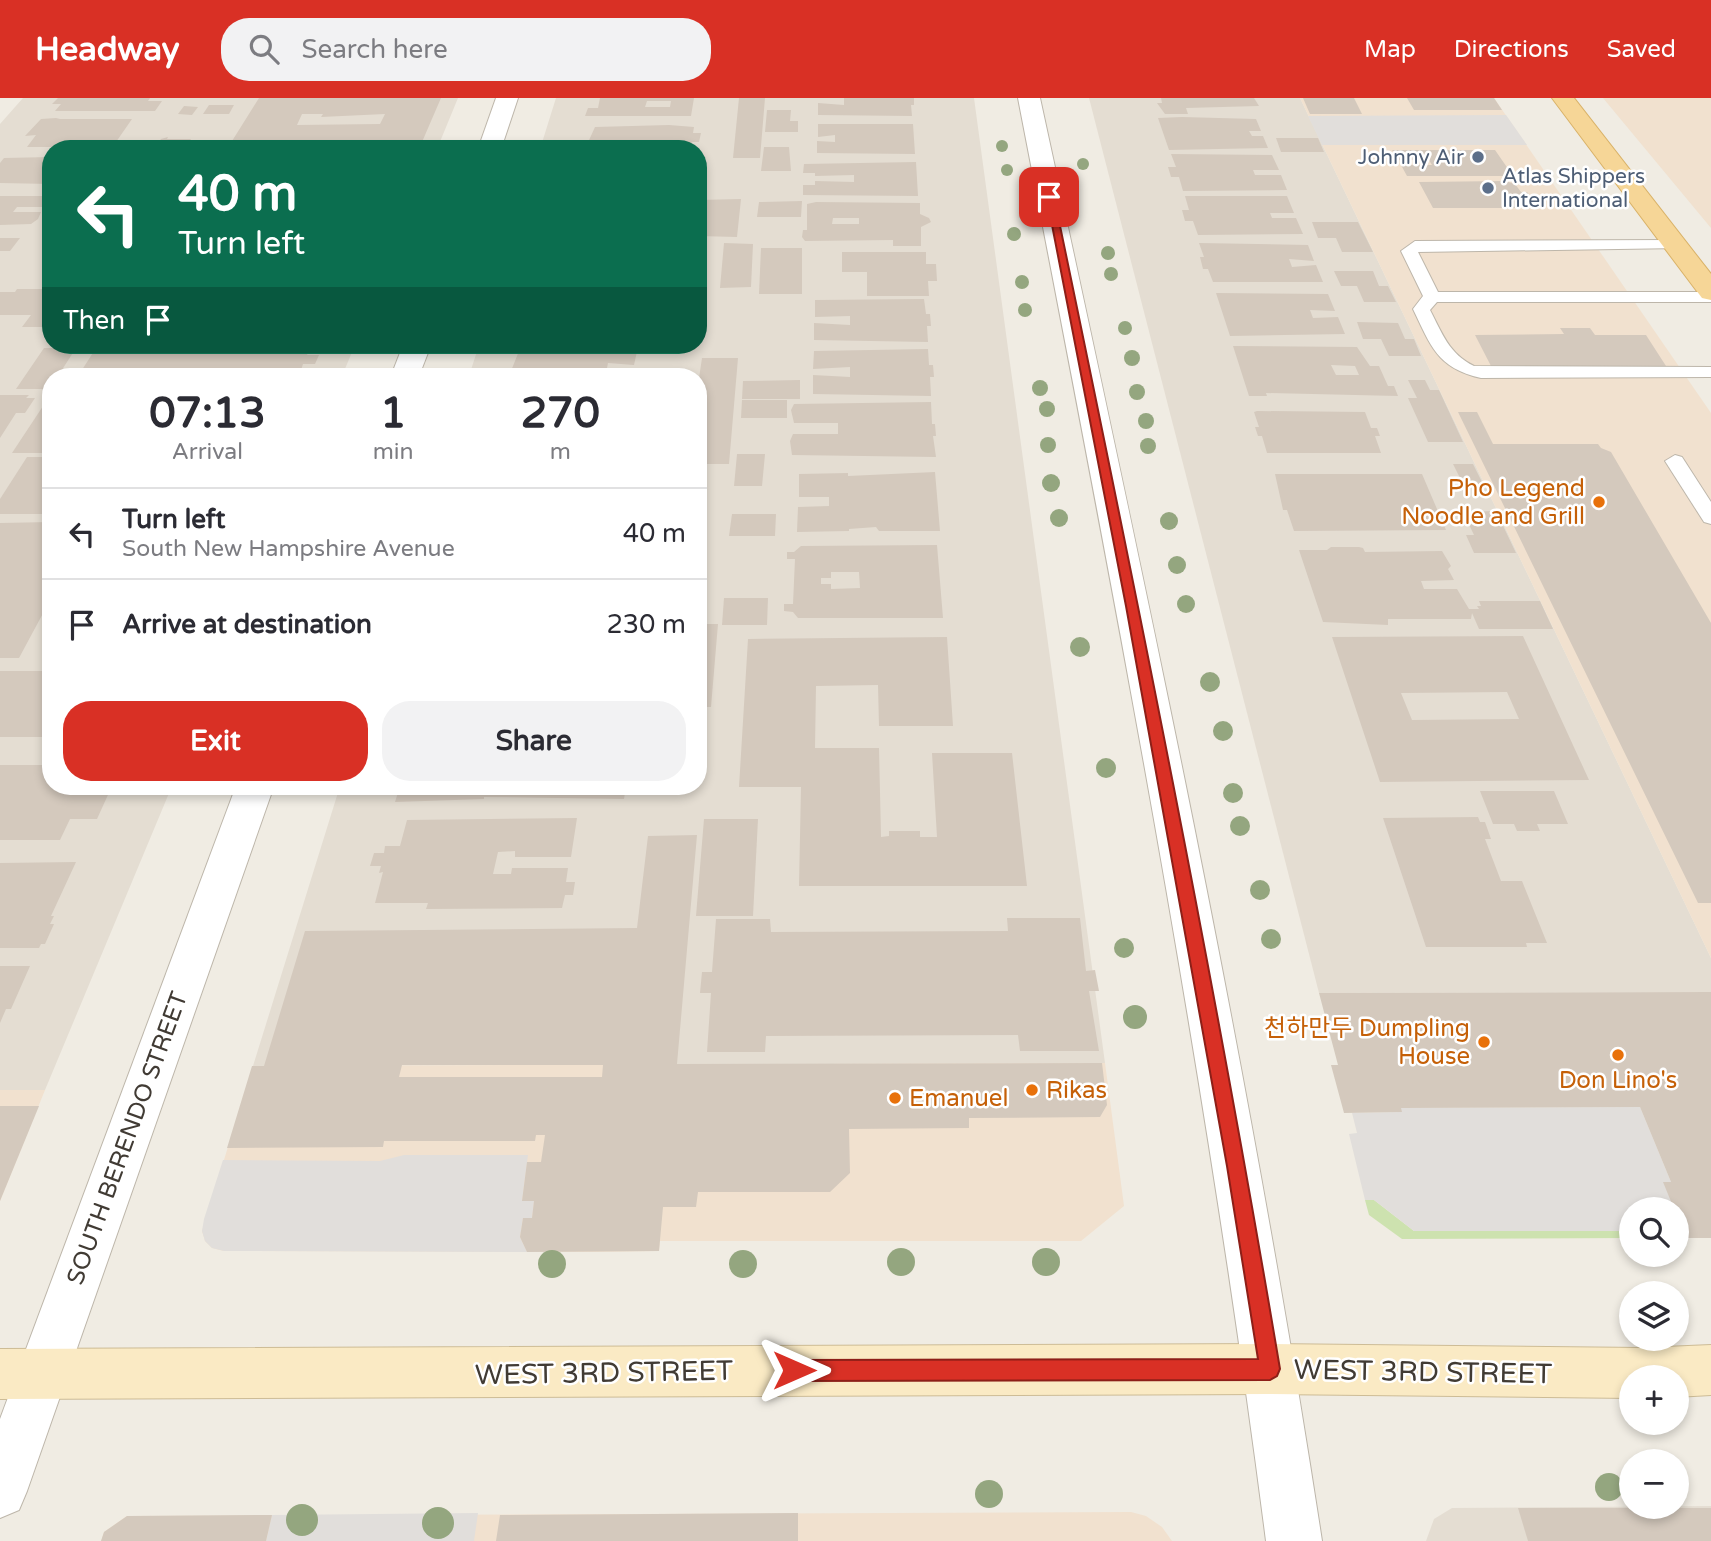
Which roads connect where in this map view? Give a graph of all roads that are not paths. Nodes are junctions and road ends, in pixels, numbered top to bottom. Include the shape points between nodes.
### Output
1 (507, 98) edge
2 (1029, 98) edge
3 (1563, 98) edge
4 (492, 140) edge
5 (1675, 244) junction
6 (1711, 295) edge
7 (1432, 297) junction
8 (1711, 372) edge
9 (1675, 461) dead end
10 (1711, 518) edge
11 (252, 795) edge
12 (1270, 1369) junction
13 (1711, 1370) edge
14 (22, 1374) edge
15 (0, 1491) edge
16 (1294, 1541) edge

1 - 4 street
2 - 12 street via 1128,579
3 - 5 main road
5 - 6 main road
5 - 7 lane via 1415,246 1409,251
6 - 7 lane
7 - 8 lane via 1421,309 1448,360 1462,370
9 - 10 lane
11 - 14 street, SOUTH BERENDO STREET via 106,1193
12 - 13 main road, WEST 3RD STREET
12 - 14 main road, WEST 3RD STREET
12 - 16 street
14 - 15 street, SOUTH BERENDO STREET

